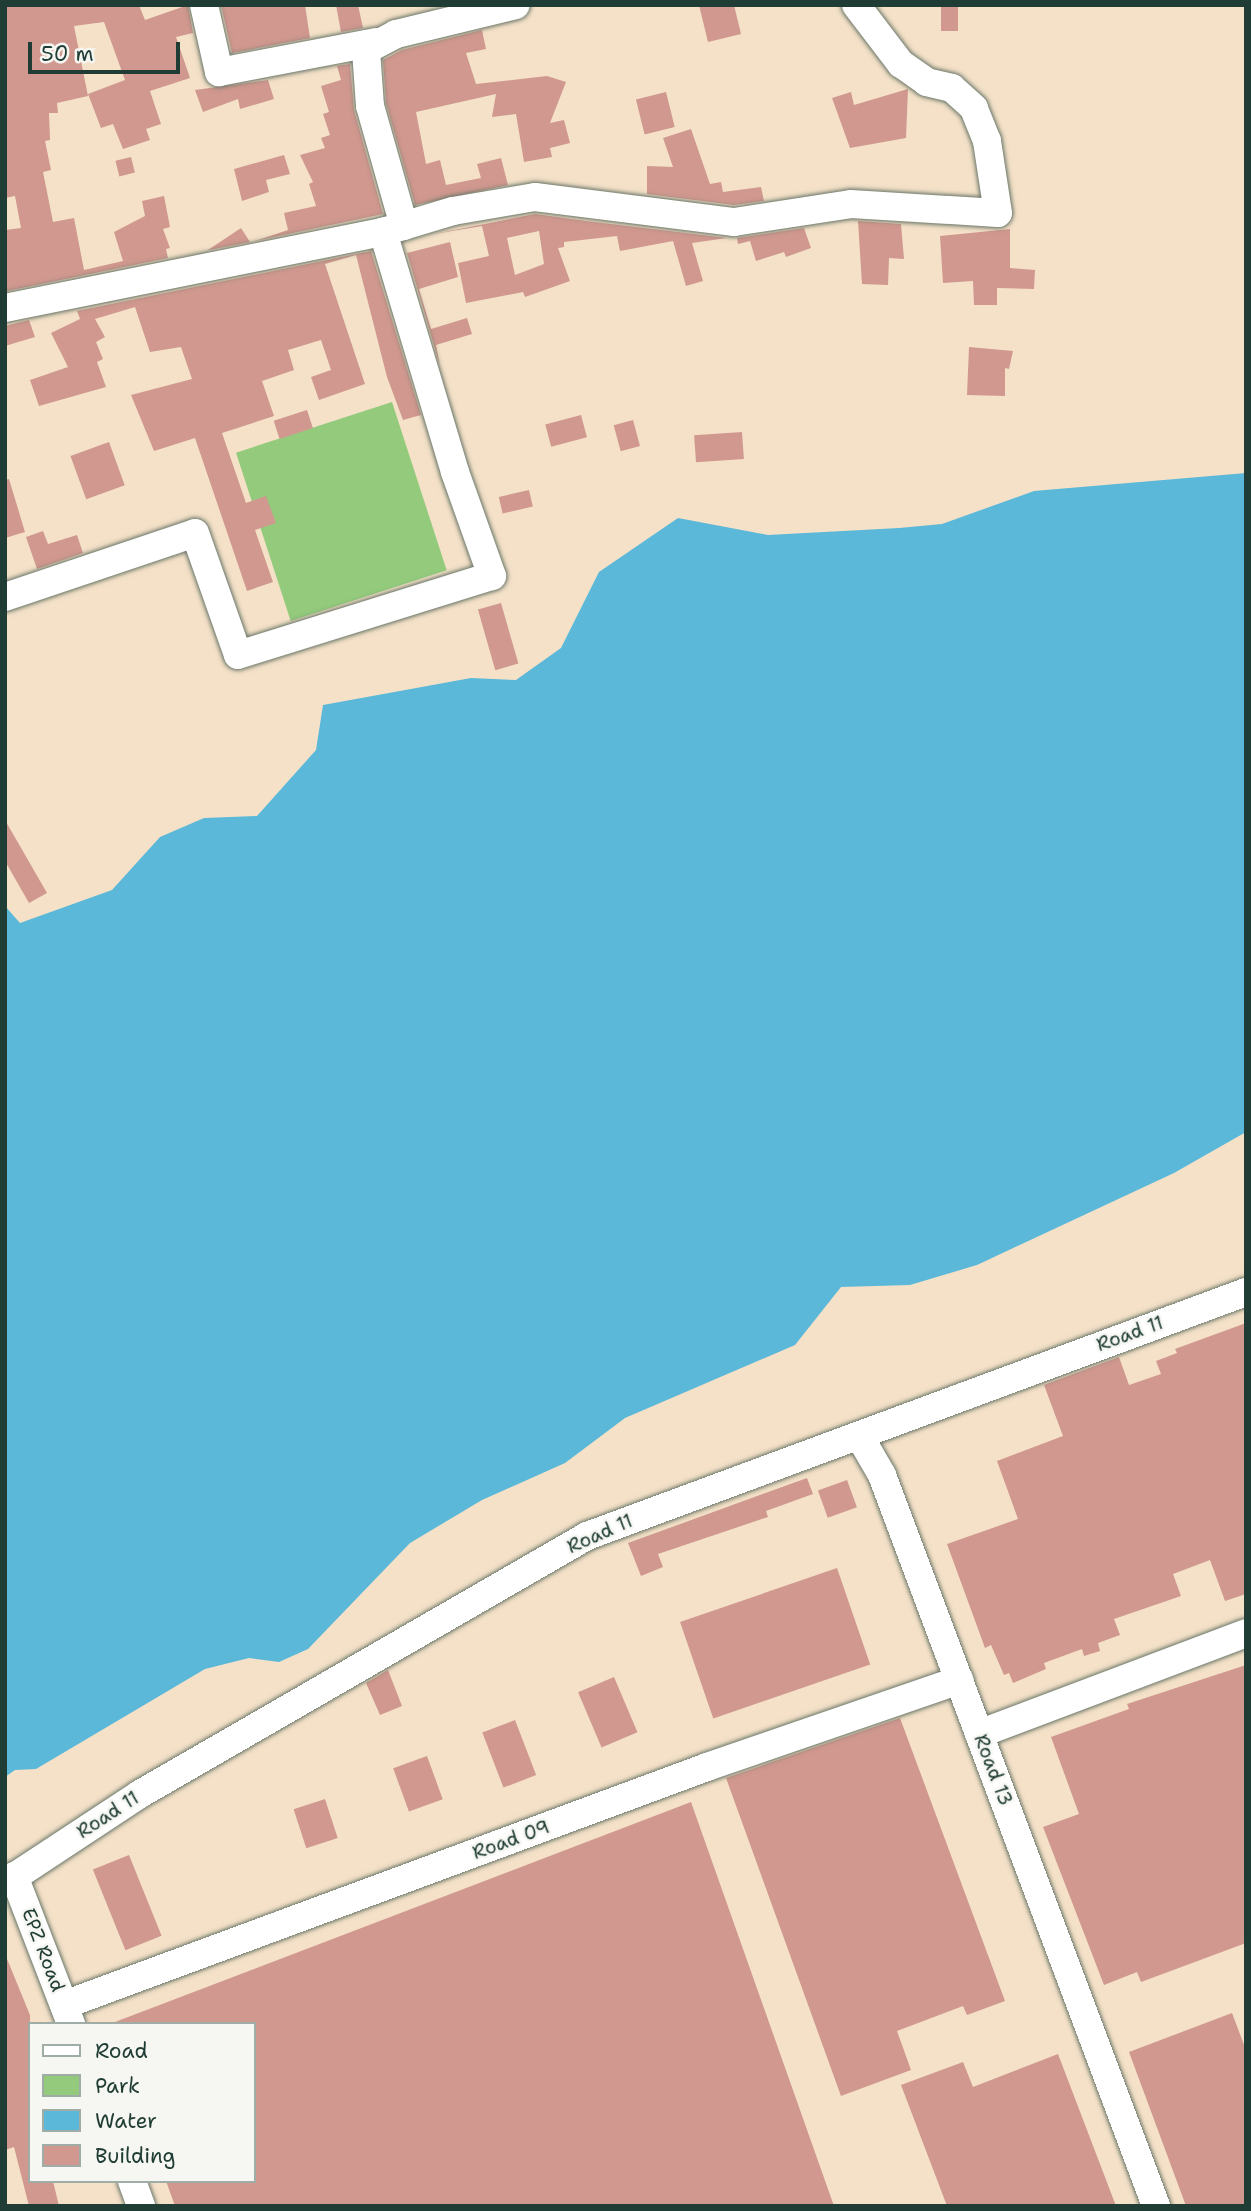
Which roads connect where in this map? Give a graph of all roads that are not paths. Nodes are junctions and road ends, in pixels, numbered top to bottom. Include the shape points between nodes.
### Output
1 (204, 5) edge
2 (516, 5) edge
3 (856, 5) edge
4 (376, 42) junction
5 (393, 229) junction
6 (5, 308) edge
7 (5, 597) edge
8 (1246, 1292) edge
9 (860, 1437) junction
10 (1246, 1633) edge
11 (959, 1679) junction
12 (979, 1734) junction
13 (10, 1879) edge
14 (68, 2014) edge
15 (133, 2183) edge
16 (141, 2206) edge
17 (1156, 2206) edge

1 - 4 street via 219,72
2 - 4 street
3 - 5 street via 901,64 927,82 952,88 974,108 987,141 998,213 851,204 734,222 535,197
4 - 5 street via 366,50 370,106
5 - 6 street
5 - 7 street via 451,460 492,576 238,655 195,533
8 - 9 street, Road 11
9 - 11 street, Road 13 via 882,1475
9 - 13 street, Road 11 via 817,1447 587,1536 268,1718
10 - 12 street
11 - 12 street, Road 13
11 - 14 street, Road 09 via 707,1767
12 - 17 street, Road 13
13 - 14 street, EPZ Road
15 - 16 street

